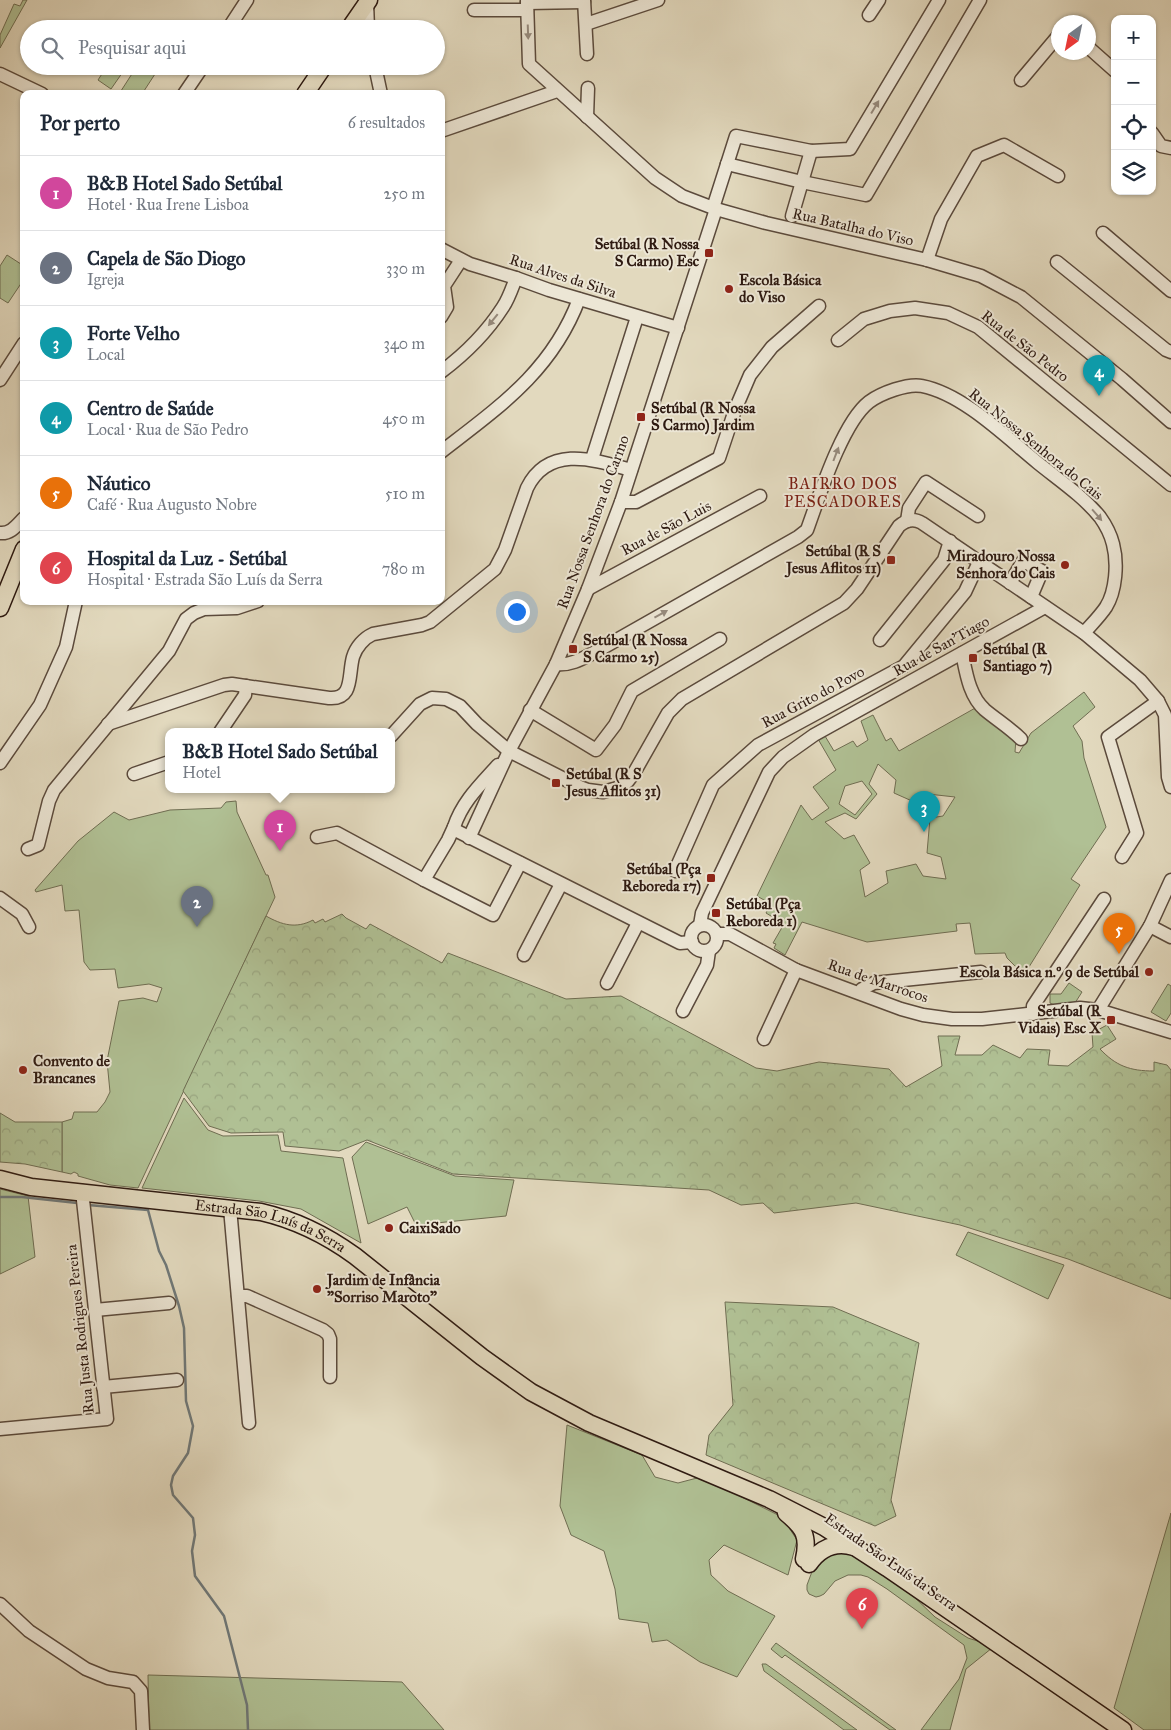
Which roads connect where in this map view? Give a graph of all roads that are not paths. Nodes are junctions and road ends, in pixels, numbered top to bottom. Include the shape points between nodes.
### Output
1 (247, 0) edge
2 (658, 0) edge
3 (879, 0) edge
4 (939, 0) edge
5 (980, 0) edge
6 (368, 1) edge
7 (584, 1) edge
8 (527, 4) edge
9 (474, 10) dead end
10 (870, 15) dead end
11 (234, 20) edge
12 (355, 20) edge
13 (368, 20) edge
14 (586, 24) junction
15 (1051, 44) edge
16 (587, 54) dead end
17 (1096, 54) edge
18 (1111, 67) edge
19 (0, 74) edge
20 (197, 75) edge
21 (318, 75) edge
22 (377, 75) edge
23 (1021, 80) dead end
24 (588, 88) dead end
25 (34, 90) edge
26 (187, 90) edge
27 (308, 90) edge
28 (380, 90) edge
29 (558, 91) junction
30 (587, 117) junction
31 (445, 130) edge
32 (1156, 139) edge
33 (1171, 148) edge
34 (812, 151) junction
35 (727, 164) junction
36 (1058, 176) dead end
37 (802, 182) junction
38 (714, 209) junction
39 (792, 216) dead end
40 (1103, 233) dead end
41 (445, 251) edge
42 (461, 260) junction
43 (926, 260) junction
44 (1057, 262) dead end
45 (516, 278) junction
46 (445, 284) edge
47 (1171, 291) edge
48 (445, 293) edge
49 (579, 299) junction
50 (819, 306) dead end
51 (445, 311) edge
52 (636, 316) junction
53 (678, 328) junction
54 (838, 340) dead end
55 (20, 347) edge
56 (1171, 352) edge
57 (5, 360) edge
58 (445, 369) edge
59 (0, 380) edge
60 (1171, 422) edge
61 (445, 449) edge
62 (592, 459) junction
63 (631, 470) junction
64 (1171, 485) edge
65 (760, 496) dead end
66 (621, 502) junction
67 (978, 516) dead end
68 (907, 521) junction
69 (20, 522) edge
70 (0, 532) edge
71 (950, 542) junction
72 (20, 559) edge
73 (979, 562) junction
74 (1010, 583) junction
75 (588, 589) junction
76 (1031, 597) junction
77 (75, 605) edge
78 (203, 605) edge
79 (246, 605) edge
80 (1046, 607) junction
81 (0, 608) edge
82 (1084, 633) junction
83 (720, 639) dead end
84 (880, 640) dead end
85 (962, 652) junction
86 (556, 664) junction
87 (246, 686) junction
88 (1158, 701) junction
89 (530, 710) junction
90 (108, 724) junction
91 (223, 728) edge
92 (395, 732) edge
93 (1021, 739) dead end
94 (509, 751) junction
95 (0, 763) edge
96 (165, 763) edge
97 (134, 774) dead end
98 (1171, 787) edge
99 (467, 799) junction
100 (482, 810) junction
101 (461, 833) junction
102 (317, 837) dead end
103 (28, 849) dead end
104 (1122, 857) dead end
105 (520, 863) junction
106 (675, 871) dead end
107 (424, 880) junction
108 (1171, 880) edge
109 (561, 884) junction
110 (0, 898) edge
111 (1104, 899) dead end
112 (638, 923) junction
113 (700, 925) junction
114 (1150, 926) junction
115 (29, 927) dead end
116 (717, 934) junction
117 (1171, 937) edge
118 (692, 942) junction
119 (709, 951) junction
120 (524, 955) dead end
121 (796, 970) junction
122 (981, 972) dead end
123 (607, 982) dead end
124 (1045, 989) junction
125 (860, 993) junction
126 (1098, 1010) junction
127 (683, 1012) dead end
128 (1050, 1012) junction
129 (1033, 1014) junction
130 (1171, 1032) edge
131 (764, 1039) dead end
132 (0, 1179) edge
133 (82, 1191) junction
134 (230, 1208) junction
135 (238, 1296) junction
136 (169, 1303) dead end
137 (95, 1310) junction
138 (500, 1371) junction
139 (330, 1377) dead end
140 (178, 1380) dead end
141 (103, 1387) junction
142 (249, 1423) dead end
143 (0, 1429) edge
144 (757, 1494) junction
145 (858, 1548) junction
146 (0, 1604) edge
147 (143, 1730) edge
148 (1124, 1730) edge

1 - 11 street
2 - 14 street
3 - 10 street
34 -> 4 street via 850,148
5 - 37 street via 866,195
6 - 12 main road
6 - 13 street
7 - 8 street
7 - 14 street
8 - 9 street
8 -> 29 street, Rua Batalha do Viso via 529,64
14 - 16 street
15 - 23 street
17 - 18 street
19 - 25 street
20 - 26 street
21 - 27 main road
22 - 28 street
24 - 30 street
29 - 30 street, Rua Batalha do Viso
29 - 31 street
30 - 38 street, Rua Batalha do Viso via 655,178 682,196
32 - 33 street via 1161,146
34 - 35 street, Rua Nossa Senhora do Carmo via 736,136
34 - 37 street
35 - 37 street
35 - 38 street, Rua Nossa Senhora do Carmo
36 - 43 street via 1004,145 977,156 941,218
37 - 39 street
38 - 43 street, Rua Batalha do Viso
38 - 53 street, Rua Nossa Senhora do Carmo
40 - 47 street
41 - 42 street, Rua Alves da Silva
42 - 45 street, Rua Alves da Silva
42 - 46 street
43 - 60 street, Rua Batalha do Viso via 980,276 1021,297
44 - 56 street
45 - 49 street, Rua Alves da Silva
45 -> 58 street via 504,306 490,324
48 - 51 street
49 - 52 street, Rua Alves da Silva
49 - 61 street via 554,347 523,386
50 - 66 street via 763,357 742,391 717,461 636,502
52 - 53 street, Rua Alves da Silva
52 - 62 street
53 - 63 street, Rua Nossa Senhora do Carmo
54 - 64 street, Rua de São Pedro via 864,319 890,311 914,308 948,313 978,327
55 - 57 street
57 - 59 street
62 - 63 street
62 - 87 street via 560,461 535,475 523,496 505,550 495,568 430,622 373,634 364,640 353,656 348,688 342,697 328,698
63 - 66 street, Rua Nossa Senhora do Carmo
65 - 75 street, Rua de São Luis
66 - 75 street, Rua Nossa Senhora do Carmo
67 - 68 street via 926,482 909,508
68 - 71 street via 918,521
68 - 94 street via 896,530 844,603 682,699 668,713 634,773 621,787 603,792 588,790
69 - 70 street via 12,530
71 - 73 street
71 - 84 street via 944,560
72 - 81 main road
73 - 74 street
73 - 106 street, Rua Grito do Povo via 965,592 904,666 758,745 713,785
74 - 76 street
74 - 76 street via 1024,561 1042,570
75 - 86 street, Rua Nossa Senhora do Carmo
76 - 80 street
77 - 95 street via 66,647 40,704
78 - 79 street via 237,608
78 - 90 street via 186,619 169,651
80 - 82 street
80 - 85 street, Rua de San'Tiago
86 -> 82 street, Rua Nossa Senhora do Cais via 565,666 599,650 798,537 807,530 839,446 855,417 869,402 898,388 921,385 946,394 969,408 1082,498 1101,518 1113,544 1116,564 1113,590 1106,608
82 - 88 street via 1140,680
83 - 89 street via 632,691 615,724 596,750
85 - 93 street via 967,676 983,709
85 - 113 street, Rua de San'Tiago via 814,735 783,757 769,772 702,913
86 - 89 street, Rua Nossa Senhora do Carmo
87 - 90 street via 224,685
87 - 91 street via 245,695
88 - 98 street via 1165,716
88 - 104 street via 1108,737 1137,833
89 - 94 street, Rua Nossa Senhora do Carmo
90 - 103 street via 54,790 38,845
92 - 94 street via 420,704 432,698 446,699 460,706
94 - 99 street
94 - 100 street
96 - 97 street
99 - 100 street via 480,805
99 - 101 street via 458,816
100 - 101 street
101 - 105 street
101 - 107 street via 448,840
102 - 107 street via 336,833
105 - 107 street via 493,915
105 - 109 street
108 - 114 street
109 - 112 street
109 - 120 street
110 - 115 street via 22,914
111 - 124 street
112 - 118 street via 680,944
112 - 123 street
113 - 116 street via 712,927
113 - 118 street via 692,932
114 - 117 street
114 - 126 street
116 - 119 street via 716,944
116 - 121 street, Rua de Marrocos via 730,934
118 - 119 street via 698,950
119 - 127 street via 707,965
121 - 125 street, Rua de Marrocos
121 - 131 street
122 - 125 street via 874,983
124 - 128 street
124 - 129 street via 1033,1006
125 - 129 street, Rua de Marrocos via 923,1015 982,1020
126 - 128 street, Rua de Marrocos via 1080,1008
126 - 130 street, Rua de Marrocos
128 - 129 street, Rua de Marrocos
132 - 133 main road, Estrada São Luís da Serra via 20,1185
133 - 134 main road, Estrada São Luís da Serra
133 - 137 street, Rua Justa Rodrigues Pereira
134 - 135 street
134 - 138 main road, Estrada São Luís da Serra via 277,1216 335,1241
135 - 139 street via 247,1296 328,1334
135 - 142 street
136 - 137 street
137 - 141 street, Rua Justa Rodrigues Pereira
138 - 144 main road, Estrada São Luís da Serra via 581,1420
138 - 148 main road, Estrada São Luís da Serra via 584,1417 769,1489 821,1513 914,1575
140 - 141 street
141 - 143 street, Rua Justa Rodrigues Pereira via 106,1419
144 - 145 main road, Estrada São Luís da Serra via 791,1509
144 - 145 main road via 801,1526 807,1562 833,1545
145 - 148 main road, Estrada São Luís da Serra
146 - 147 street via 29,1631 86,1669 108,1678 133,1682 141,1691

